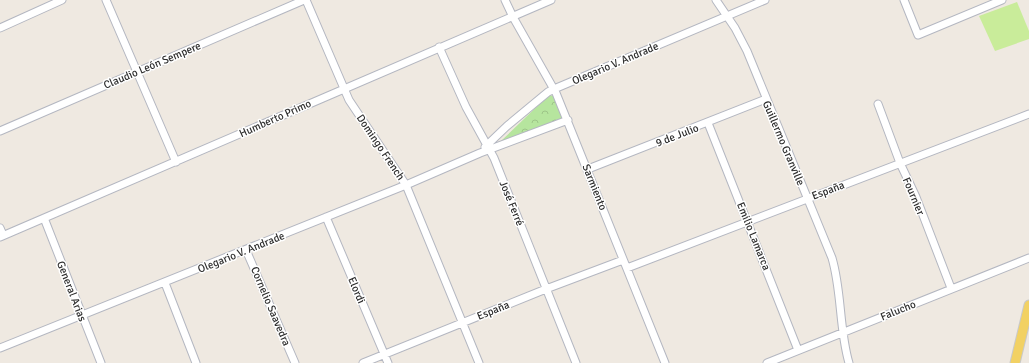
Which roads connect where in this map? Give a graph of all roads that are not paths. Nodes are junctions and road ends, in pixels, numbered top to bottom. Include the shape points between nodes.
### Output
1 (62, 0) edge
2 (106, 0) edge
3 (305, 0) edge
4 (506, 0) edge
5 (551, 0) edge
6 (716, 0) edge
7 (765, 0) edge
8 (904, 0) edge
9 (1002, 0) edge
10 (727, 16) junction
11 (513, 17) junction
12 (0, 28) edge
13 (439, 47) junction
14 (136, 72) junction
15 (343, 88) junction
16 (554, 89) junction
17 (766, 100) junction
18 (878, 104) dead end
19 (1029, 114) edge
20 (568, 120) junction
21 (708, 123) junction
22 (0, 132) edge
23 (488, 147) junction
24 (176, 162) junction
25 (900, 163) junction
26 (588, 169) junction
27 (406, 185) junction
28 (807, 198) junction
29 (326, 216) junction
30 (44, 218) junction
31 (748, 222) junction
32 (0, 228) edge
33 (2, 236) edge
34 (246, 250) junction
35 (1029, 258) edge
36 (623, 260) junction
37 (627, 268) junction
38 (165, 283) junction
39 (951, 288) junction
40 (546, 289) junction
41 (1029, 305) edge
42 (82, 316) junction
43 (462, 322) junction
44 (843, 332) junction
45 (0, 348) edge
46 (798, 350) junction
47 (384, 354) junction
48 (101, 363) edge
49 (196, 363) edge
50 (295, 363) edge
51 (363, 363) edge
52 (388, 363) edge
53 (479, 363) edge
54 (576, 363) edge
55 (665, 363) edge
56 (767, 363) edge
57 (849, 363) edge
58 (1015, 363) edge

1 - 12 street
2 - 14 street
3 - 14 street, Claudio León Sempere
3 - 15 street, Domingo French
4 - 11 street, Sarmiento
5 - 11 street, Humberto Primo
6 - 10 street, Guillermo Granville
7 - 10 street, Olegario V. Andrade
8 - 9 street via 918,35
10 - 16 street, Olegario V. Andrade
10 - 17 street, Guillermo Granville via 741,39
11 - 13 street, Humberto Primo
11 - 16 street, Sarmiento
13 - 15 street, Humberto Primo
13 - 23 street, José Ferré via 466,107
14 - 22 street, Claudio León Sempere
14 - 24 street
15 - 24 street, Humberto Primo
15 - 27 street, Domingo French
16 - 20 street, Sarmiento
16 - 23 street, Olegario V. Andrade via 513,122
17 - 21 street, 9 de Julio
17 - 28 street, Guillermo Granville
18 - 25 street, Fournier
19 - 25 street, España
20 - 23 street, Olegario V. Andrade
20 - 26 street, Sarmiento
21 - 26 street, 9 de Julio
21 - 31 street, Emilio Lamarca
23 - 27 street, Olegario V. Andrade via 480,153
23 - 40 street, José Ferré
24 - 30 street, Humberto Primo
25 - 28 street, España
25 - 39 street, Fournier
26 - 36 street, Sarmiento
27 - 29 street, Olegario V. Andrade
27 - 43 street, Domingo French
28 - 31 street, España
28 - 44 street, Guillermo Granville via 835,269
29 - 34 street, Olegario V. Andrade
29 - 47 street, Elordi
30 - 33 street, Humberto Primo
30 - 42 street, General Arias
31 - 37 street, España
31 - 46 street, Emilio Lamarca
32 - 33 street
34 - 38 street, Olegario V. Andrade
34 - 50 street, Cornelio Saavedra
35 - 39 street, Falucho
36 - 37 street, Sarmiento
36 - 40 street, España
37 - 55 street, Sarmiento
38 - 42 street, Olegario V. Andrade
38 - 49 street
39 - 44 street, Falucho
40 - 43 street, España
40 - 54 street, José Ferré
41 - 58 main road
42 - 45 street, Olegario V. Andrade
42 - 48 street, General Arias
43 - 47 street, España
43 - 53 street, Domingo French
44 - 46 street, Falucho
44 - 57 street, Guillermo Granville
46 - 56 street, Falucho
47 - 51 street, España
47 - 52 street, Elordi

